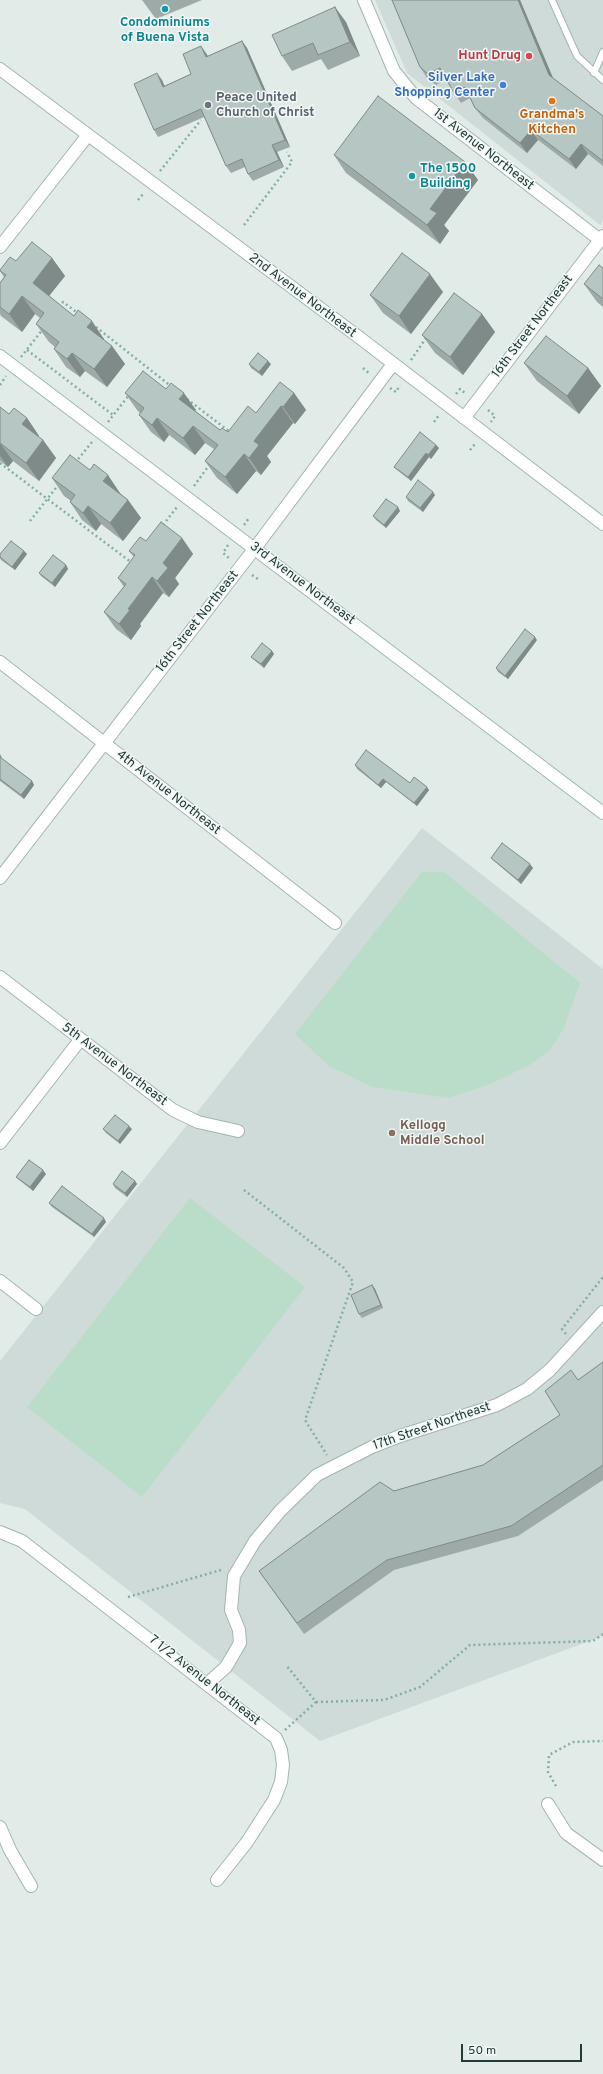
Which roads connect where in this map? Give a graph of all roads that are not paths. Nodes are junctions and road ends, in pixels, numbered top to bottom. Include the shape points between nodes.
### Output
1 (364, 0) edge
2 (552, 0) edge
3 (603, 52) edge
4 (0, 69) edge
5 (594, 73) junction
6 (603, 80) edge
7 (88, 135) junction
8 (602, 239) edge
9 (0, 247) edge
10 (0, 356) edge
11 (393, 364) junction
12 (464, 418) junction
13 (603, 524) edge
14 (255, 548) junction
15 (0, 662) edge
16 (104, 743) junction
17 (603, 813) edge
18 (0, 878) edge
19 (335, 923) dead end
20 (0, 977) edge
21 (80, 1040) junction
22 (238, 1132) dead end
23 (0, 1143) edge
24 (0, 1281) edge
25 (36, 1309) dead end
26 (603, 1312) edge
27 (0, 1532) edge
28 (207, 1684) junction
29 (548, 1804) dead end
30 (0, 1827) edge
31 (603, 1860) edge
32 (217, 1880) dead end
33 (31, 1886) dead end

1 - 8 street, 1st Avenue Northeast via 394,71 416,98
2 - 5 lane via 576,56
3 - 5 lane
4 - 7 street, 2nd Avenue Northeast
5 - 6 lane
7 - 9 street
7 - 11 street, 2nd Avenue Northeast
8 - 12 street, 16th Street Northeast
10 - 14 street, 3rd Avenue Northeast
11 - 12 street, 2nd Avenue Northeast
11 - 14 street, 16th Street Northeast
12 - 13 street, 2nd Avenue Northeast
14 - 16 street, 16th Street Northeast
14 - 17 street, 3rd Avenue Northeast
15 - 16 street, 4th Avenue Northeast
16 - 18 street, 16th Street Northeast
16 - 19 street, 4th Avenue Northeast
20 - 21 street, 5th Avenue Northeast
21 - 22 street, 5th Avenue Northeast via 173,1110 198,1122
21 - 23 street
24 - 25 street
26 - 28 street, 17th Street Northeast via 550,1370 527,1389 497,1405 372,1446 317,1475 280,1510 255,1541 234,1576 231,1610 239,1630 240,1643 226,1667
27 - 28 street, 7 1/2 Avenue Northeast via 22,1541
28 - 32 street, 7 1/2 Avenue Northeast via 276,1738 283,1765 281,1782 274,1800 247,1842
29 - 31 street via 566,1833
30 - 33 street

